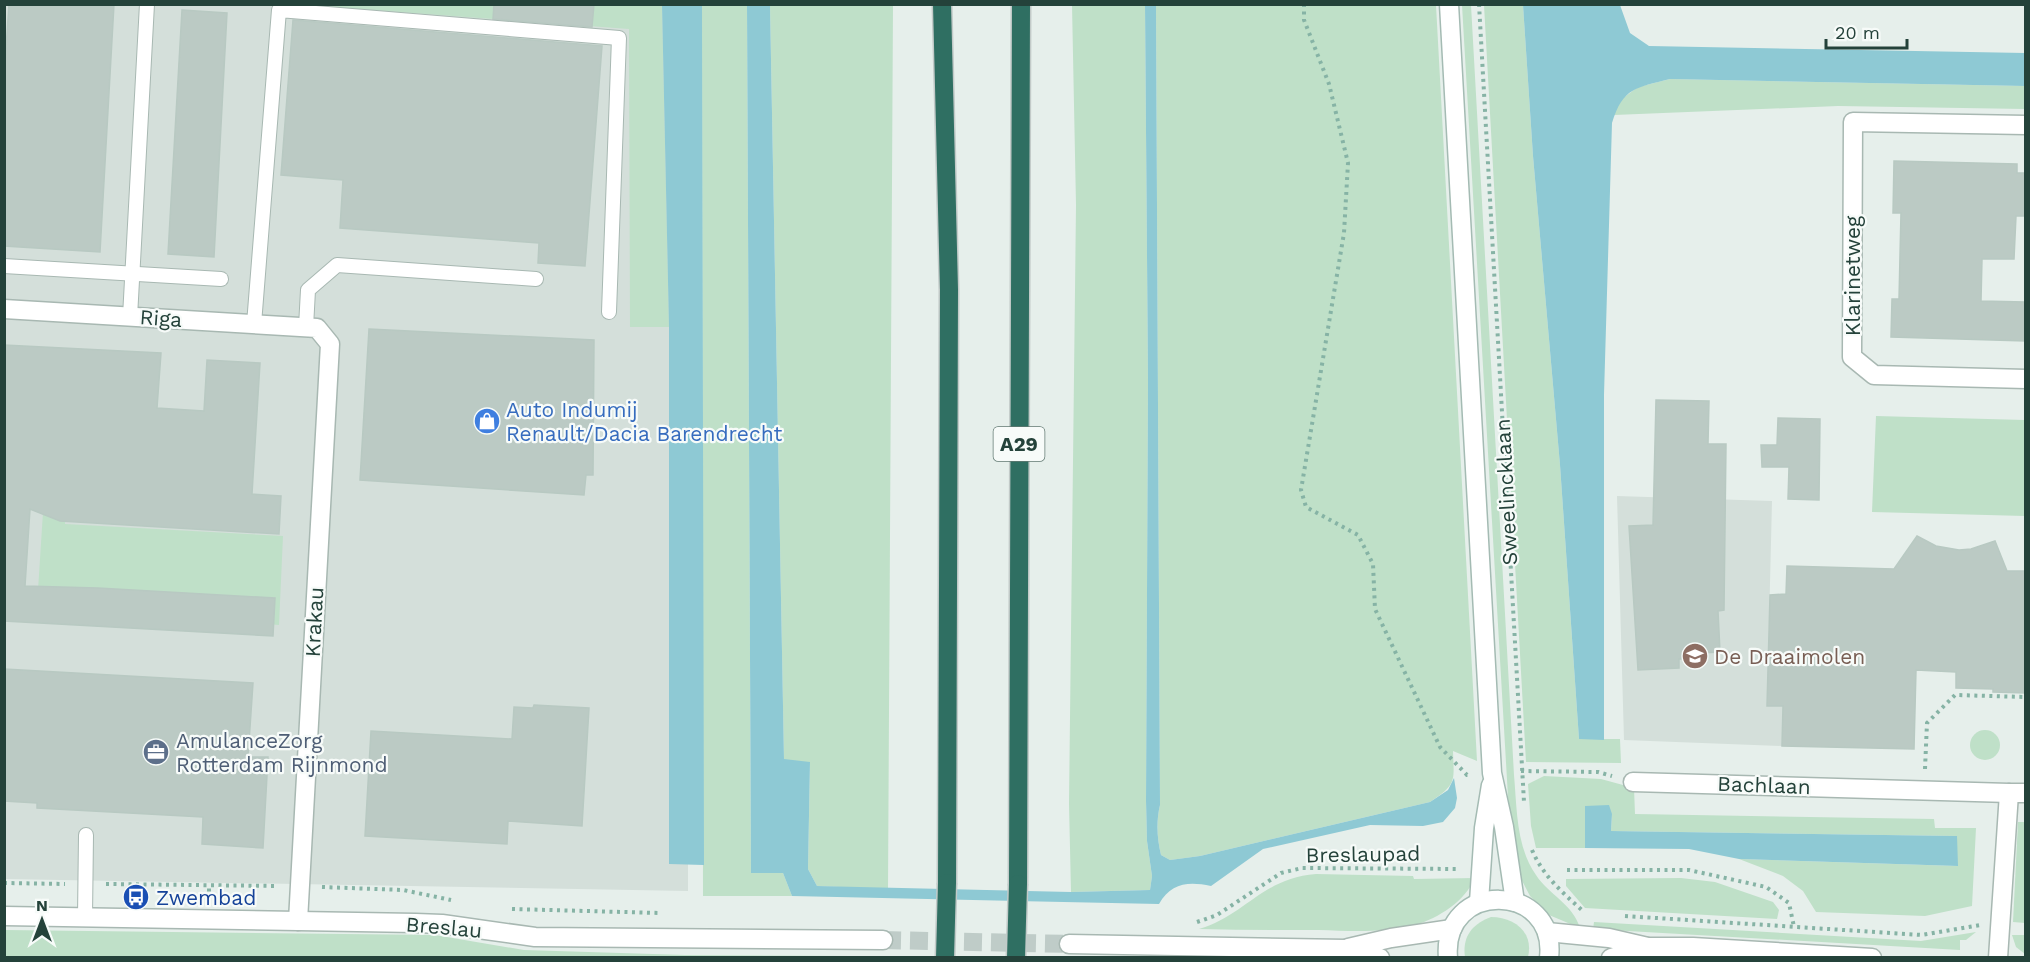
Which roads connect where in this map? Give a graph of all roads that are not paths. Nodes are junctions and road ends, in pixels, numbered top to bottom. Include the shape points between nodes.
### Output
1 (147, 4) edge
2 (942, 4) edge
3 (1021, 4) edge
4 (1449, 4) edge
5 (2025, 125) edge
6 (4, 266) edge
7 (133, 273) junction
8 (220, 279) dead end
9 (536, 279) dead end
10 (4, 309) edge
11 (609, 312) dead end
12 (130, 316) junction
13 (254, 324) junction
14 (311, 328) junction
15 (2025, 379) edge
16 (1492, 773) junction
17 (1633, 782) road end
18 (2017, 793) edge
19 (86, 835) dead end
20 (1479, 902) junction
21 (1515, 902) junction
22 (4, 916) edge
23 (85, 917) junction
24 (298, 921) junction
25 (1452, 929) junction
26 (1547, 932) junction
27 (883, 940) tunnel mouth
28 (1070, 944) tunnel mouth
29 (1648, 947) junction
30 (1346, 949) junction
31 (945, 957) edge
32 (1016, 957) edge
33 (1380, 957) edge
34 (1448, 957) edge
35 (1549, 957) edge
36 (1611, 957) edge
37 (1872, 957) edge
38 (1998, 957) edge

1 - 7 lane
2 - 31 highway, bridge via 949,290
3 - 32 highway, A29, bridge
4 - 16 street, Sweelincklaan
5 - 15 street, Klarinetweg via 1854,122 1852,357 1874,375
6 - 7 lane
7 - 8 lane
7 - 12 lane
9 - 14 lane via 337,265 308,290
10 - 12 street, Riga
11 - 13 lane via 619,38 279,10
12 - 13 street, Riga
13 - 14 street, Riga
14 - 24 street, Krakau via 330,344
16 - 20 street, Sweelincklaan
16 - 21 street, Sweelincklaan
17 - 18 street, Bachlaan
18 - 38 street, Bachlaan
19 - 23 lane
20 - 21 street
20 - 25 street via 1463,913
21 - 26 street via 1538,916
22 - 23 street, Breslau
23 - 24 street, Breslau
24 - 27 street, Breslau via 442,924 535,937
25 - 30 street
25 - 34 street
26 - 29 street via 1609,938
26 - 35 street
28 - 30 street
29 - 36 street
29 - 37 street
30 - 33 street

